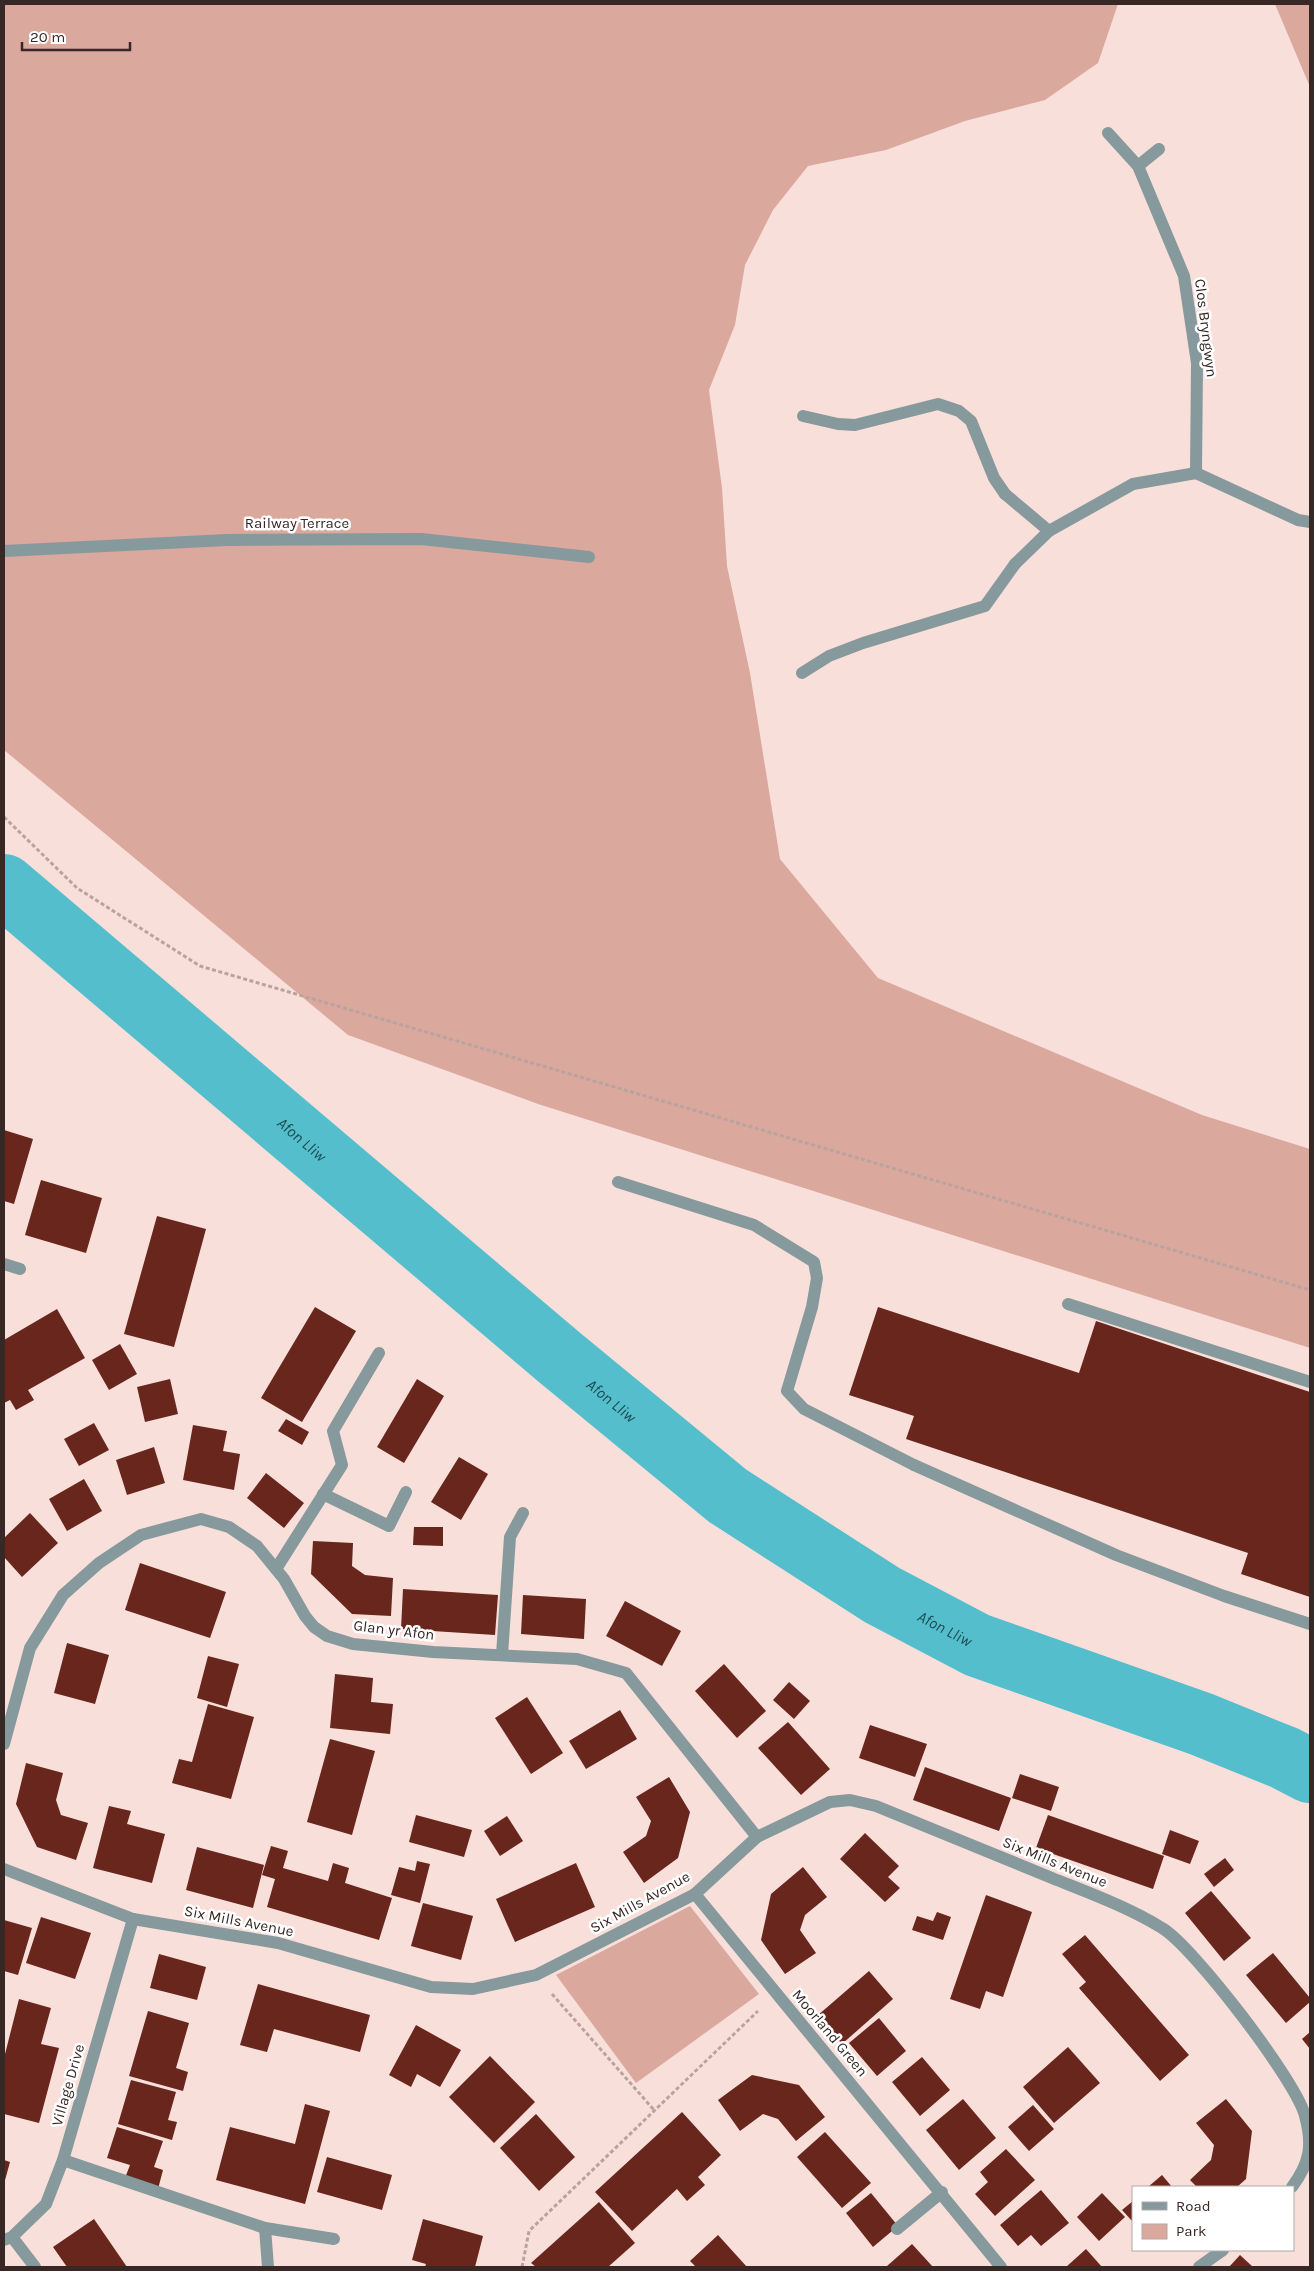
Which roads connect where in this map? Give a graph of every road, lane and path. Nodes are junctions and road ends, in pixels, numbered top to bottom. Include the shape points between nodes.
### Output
1 (1108, 133) dead end
2 (1159, 149) dead end
3 (1138, 166) junction
4 (803, 416) dead end
5 (1196, 473) junction
6 (1310, 522) edge
7 (1049, 531) junction
8 (4, 551) edge
9 (589, 556) dead end
10 (802, 673) dead end
11 (4, 817) edge
12 (618, 1182) dead end
13 (4, 1264) edge
14 (20, 1269) dead end
15 (1310, 1290) edge
16 (1068, 1304) dead end
17 (380, 1353) dead end
18 (1310, 1382) edge
19 (406, 1492) dead end
20 (323, 1494) junction
21 (523, 1513) dead end
22 (276, 1569) junction
23 (1310, 1624) edge
24 (502, 1655) junction
25 (5, 1736) edge
26 (757, 1837) junction
27 (4, 1869) edge
28 (694, 1894) junction
29 (133, 1919) junction
30 (536, 1975) junction
31 (777, 1994) junction
32 (654, 2110) junction
33 (63, 2160) junction
34 (1293, 2186) edge
35 (942, 2192) junction
36 (265, 2228) junction
37 (897, 2229) dead end
38 (8, 2239) edge
39 (334, 2239) dead end
40 (1222, 2251) edge
41 (35, 2267) edge
42 (268, 2267) edge
43 (522, 2267) edge
44 (1001, 2267) edge
45 (1199, 2267) edge

1 - 3 street, Clos Bryngwyn
2 - 3 street
3 - 5 street, Clos Bryngwyn via 1184,276 1197,363
4 - 7 street via 855,425 938,404 959,411 971,421 994,478 1005,494
5 - 6 street via 1298,520
5 - 7 street via 1133,484
7 - 10 street via 1015,564 986,606 863,643 829,656
8 - 9 street, Railway Terrace via 227,540 422,540
11 - 15 path via 77,888 200,966
12 - 23 street via 754,1225 814,1262 817,1278 812,1307 787,1391 804,1409 914,1465 1116,1554 1224,1596
13 - 14 street
16 - 18 street
17 - 20 street via 333,1431 342,1465
19 - 20 street via 389,1526
20 - 22 street
21 - 24 street via 510,1537
22 - 24 street, Glan yr Afon via 305,1616 327,1636 353,1644
22 - 25 street, Glan yr Afon via 257,1546 229,1527 201,1519 142,1535 99,1563 63,1595 30,1648
24 - 26 street, Glan yr Afon via 577,1659 626,1673
26 - 28 street, Six Mills Avenue
26 - 34 street, Six Mills Avenue via 830,1802 850,1800 876,1806 1116,1904 1164,1929 1194,1957 1255,2034 1283,2072 1305,2115 1310,2154
27 - 29 street, Six Mills Avenue
28 - 30 street, Six Mills Avenue
28 - 31 street, Moorland Green
29 - 30 street, Six Mills Avenue via 278,1943 431,1986 473,1989
29 - 33 street, Village Drive
30 - 32 path
31 - 32 path
31 - 35 street, Moorland Green
32 - 43 path via 529,2231
33 - 36 street
33 - 38 street, Village Drive via 46,2204
35 - 37 street
35 - 44 street, Moorland Green
36 - 39 street
36 - 42 street
38 - 41 street
40 - 45 street

